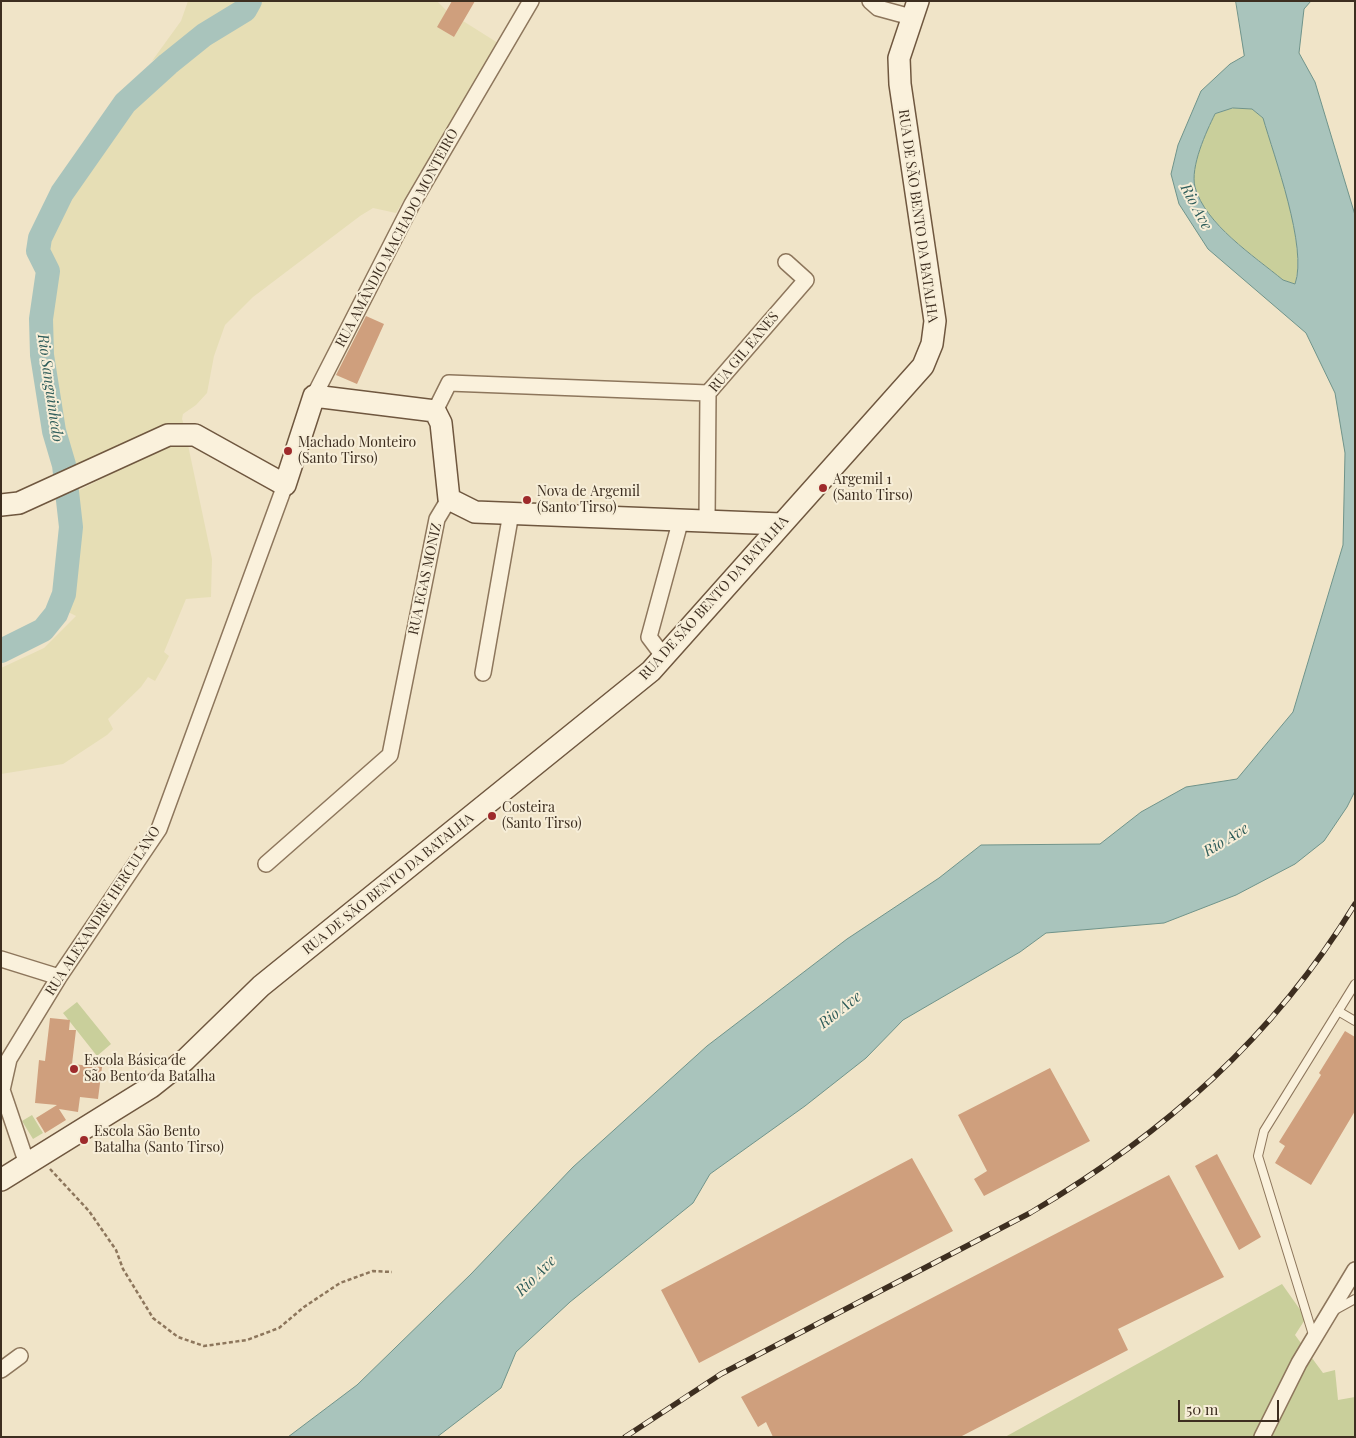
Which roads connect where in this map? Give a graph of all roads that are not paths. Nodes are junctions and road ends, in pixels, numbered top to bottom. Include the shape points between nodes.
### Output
1 (531, 1) edge
2 (870, 1) edge
3 (914, 9) edge
4 (786, 262) dead end
5 (708, 392) junction
6 (314, 396) junction
7 (435, 411) junction
8 (285, 485) junction
9 (449, 499) junction
10 (1, 505) edge
11 (511, 513) junction
12 (681, 520) junction
13 (707, 520) junction
14 (781, 524) junction
15 (664, 657) junction
16 (483, 673) dead end
17 (266, 864) dead end
18 (1, 959) edge
19 (59, 977) junction
20 (1355, 984) edge
21 (1338, 1011) junction
22 (1355, 1021) edge
23 (32, 1162) junction
24 (1, 1180) edge
25 (1355, 1270) edge
26 (1355, 1299) edge
27 (1324, 1320) junction
28 (1314, 1338) junction
29 (20, 1356) dead end
30 (1, 1370) edge
31 (1262, 1437) edge

1 - 6 street, RUA AMÂNDIO MACHADO MONTEIRO via 412,204
2 - 3 street via 878,8
3 - 14 street, RUA DE SÃO BENTO DA BATALHA via 899,58 900,84 935,321 932,344 922,366
4 - 5 street, RUA GIL EANES via 806,280
5 - 7 street via 449,383
5 - 13 street, RUA GIL EANES
6 - 7 street
6 - 8 street, RUA AMÂNDIO MACHADO MONTEIRO
7 - 9 street via 441,423
8 - 10 street via 195,435 168,435 19,503
8 - 19 street, RUA ALEXANDRE HERCULANO via 159,829
9 - 11 street via 475,512
9 - 17 street, RUA EGAS MONIZ via 437,518 390,755
11 - 12 street
11 - 16 street
12 - 13 street
12 - 15 street via 649,637
13 - 14 street
14 - 15 street, RUA DE SÃO BENTO DA BATALHA
15 - 23 street, RUA DE SÃO BENTO DA BATALHA via 651,672 262,986 152,1087
18 - 19 street
19 - 23 street, RUA ALEXANDRE HERCULANO via 9,1059 2,1090
20 - 21 lane
21 - 22 lane
21 - 28 lane via 1264,1130 1258,1156
23 - 24 street, RUA DE SÃO BENTO DA BATALHA
25 - 27 street
26 - 27 lane
27 - 28 street
28 - 31 street via 1298,1363
29 - 30 street

